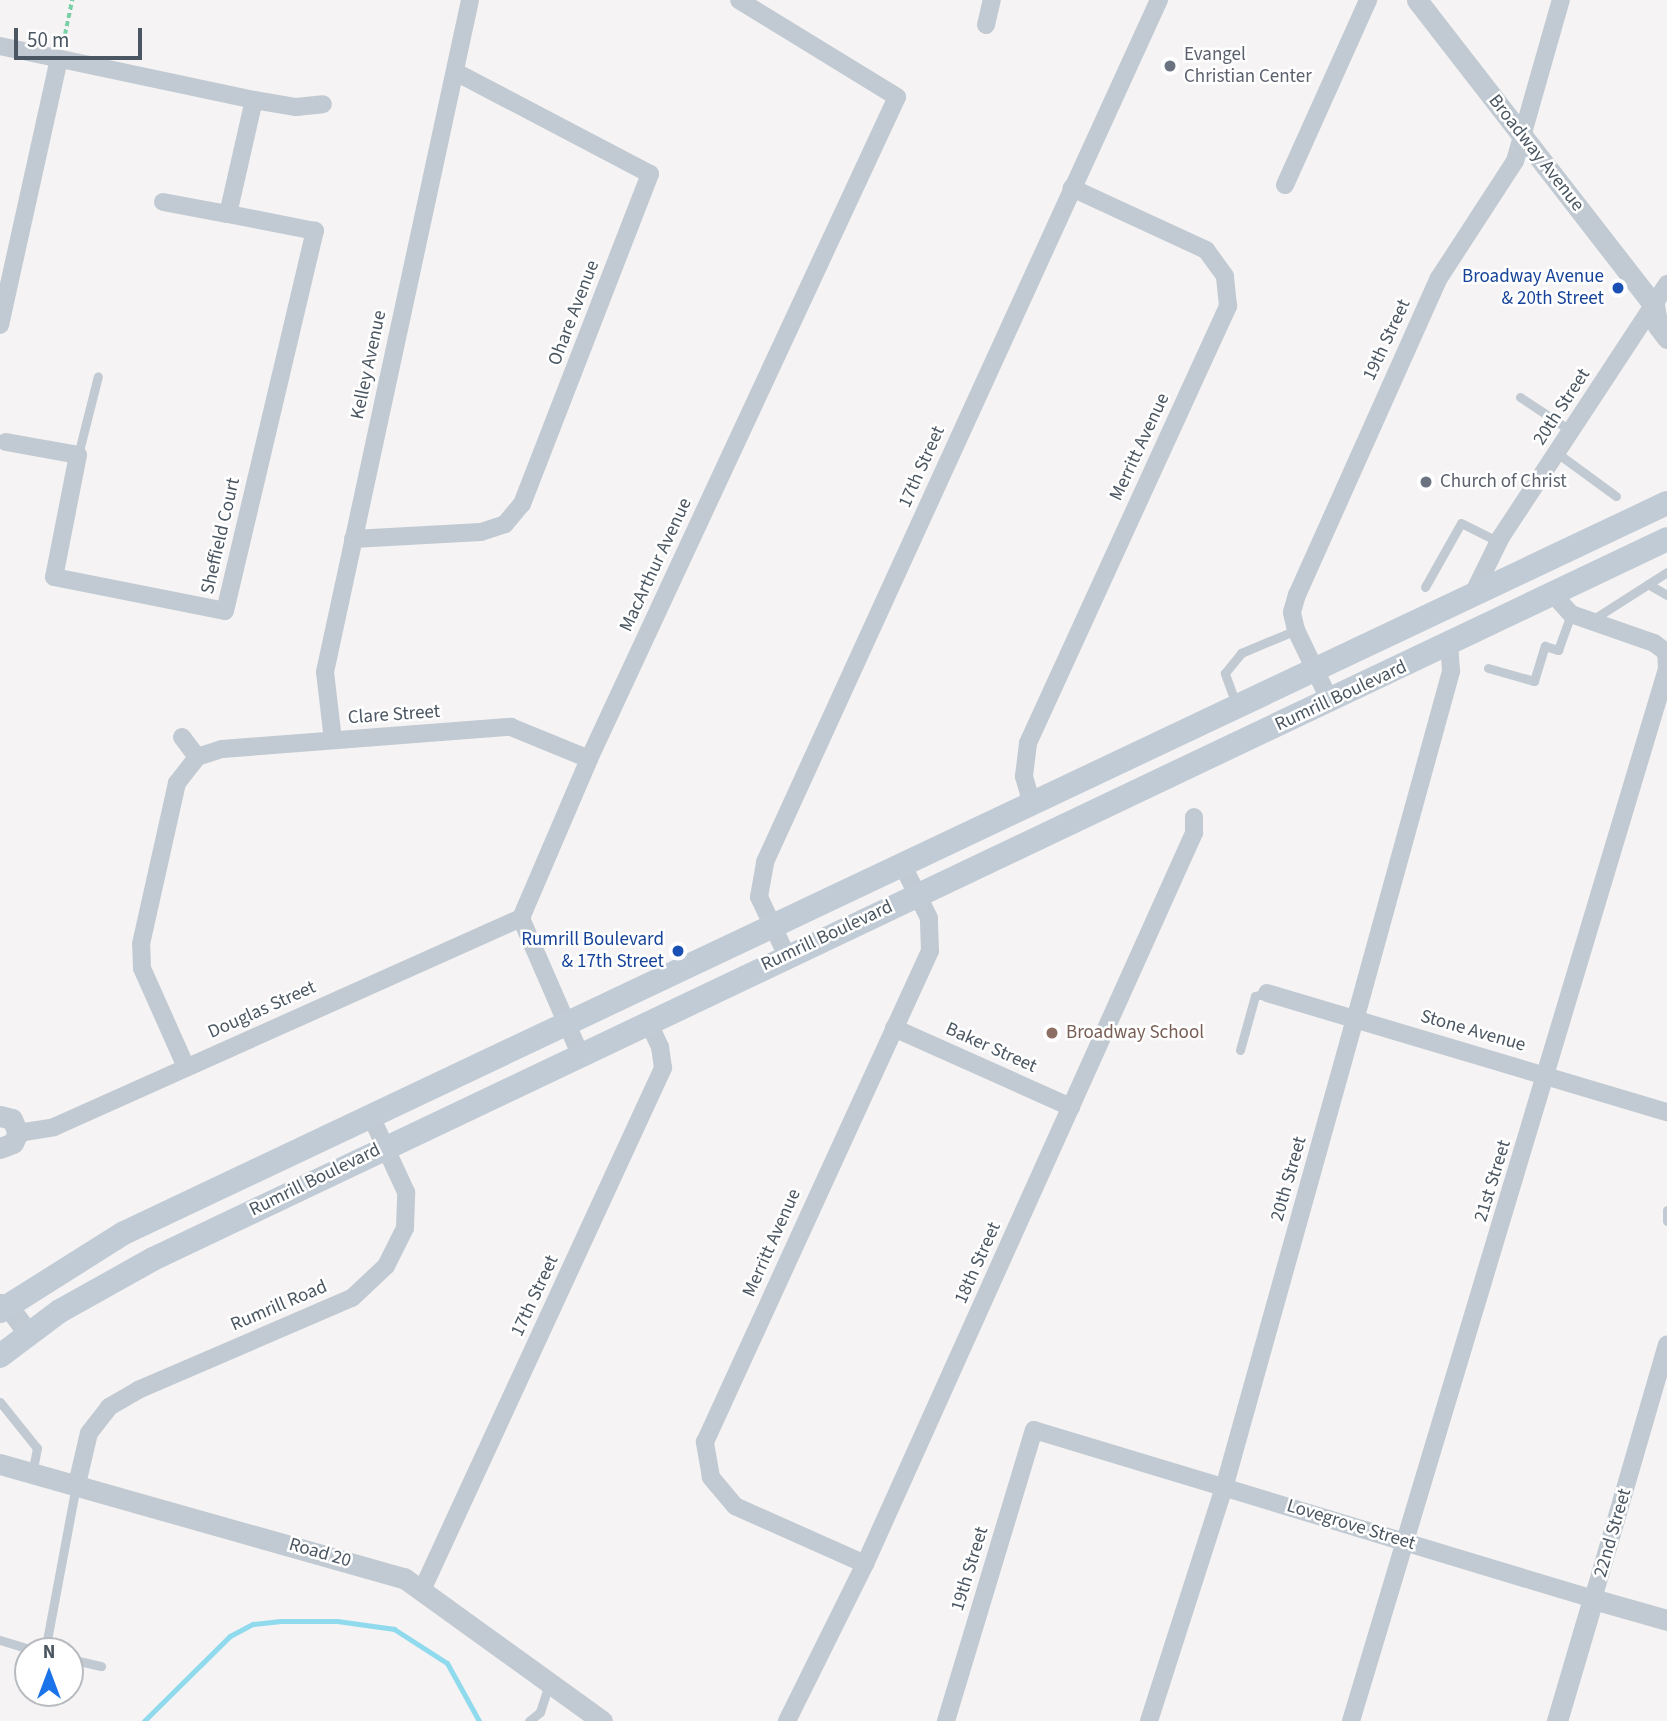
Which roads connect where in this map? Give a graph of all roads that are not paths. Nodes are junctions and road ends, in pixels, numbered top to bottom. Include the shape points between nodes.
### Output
1 (470, 0) edge
2 (739, 0) edge
3 (992, 0) edge
4 (1159, 0) edge
5 (1368, 0) edge
6 (1417, 0) edge
7 (1561, 0) edge
8 (761, 5) edge
9 (986, 25) dead end
10 (0, 46) edge
11 (59, 59) junction
12 (456, 72) junction
13 (254, 100) junction
14 (323, 104) dead end
15 (1521, 134) junction
16 (1285, 185) dead end
17 (1072, 188) junction
18 (163, 202) dead end
19 (228, 214) junction
20 (8, 243) edge
21 (1667, 284) edge
22 (1661, 308) edge
23 (0, 325) edge
24 (1667, 338) edge
25 (98, 376) dead end
26 (1520, 397) dead end
27 (1571, 431) junction
28 (3, 441) edge
29 (1557, 453) junction
30 (78, 455) junction
31 (1616, 496) dead end
32 (1667, 503) edge
33 (353, 538) junction
34 (1667, 539) edge
35 (1499, 542) junction
36 (1667, 572) edge
37 (1505, 578) junction
38 (1648, 584) junction
39 (1425, 587) dead end
40 (1474, 592) junction
41 (1553, 594) junction
42 (1667, 595) edge
43 (1571, 614) junction
44 (1591, 620) junction
45 (1296, 630) junction
46 (1449, 645) junction
47 (1666, 652) edge
48 (1488, 668) dead end
49 (1314, 670) junction
50 (1329, 701) junction
51 (1237, 706) junction
52 (182, 737) dead end
53 (332, 740) junction
54 (197, 757) junction
55 (589, 759) junction
56 (1031, 801) junction
57 (1194, 817) dead end
58 (902, 864) junction
59 (918, 895) junction
60 (521, 918) junction
61 (771, 925) junction
62 (786, 954) junction
63 (1267, 993) joint
64 (1355, 1020) junction
65 (648, 1021) junction
66 (565, 1024) junction
67 (894, 1028) junction
68 (1240, 1050) dead end
69 (580, 1054) junction
70 (186, 1067) junction
71 (1548, 1075) junction
72 (1071, 1107) junction
73 (1667, 1112) edge
74 (370, 1114) junction
75 (0, 1116) edge
76 (18, 1133) junction
77 (384, 1146) junction
78 (0, 1148) edge
79 (1667, 1210) edge
80 (1667, 1220) edge
81 (2, 1307) edge
82 (28, 1333) junction
83 (1667, 1345) edge
84 (0, 1356) edge
85 (1, 1405) edge
86 (1034, 1430) joint
87 (0, 1464) edge
88 (32, 1473) junction
89 (77, 1484) junction
90 (1224, 1488) junction
91 (1403, 1541) junction
92 (865, 1564) junction
93 (424, 1588) junction
94 (1594, 1599) junction
95 (1667, 1620) edge
96 (48, 1637) edge
97 (84, 1662) edge
98 (101, 1666) dead end
99 (549, 1684) junction
100 (529, 1721) edge
101 (602, 1721) edge
102 (787, 1721) edge
103 (946, 1721) edge
104 (1149, 1721) edge
105 (1350, 1721) edge
106 (1557, 1721) edge

1 - 12 street, Kelley Avenue
2 - 8 street
3 - 9 street
4 - 17 street, 17th Street
5 - 16 street
6 - 15 street, Broadway Avenue
7 - 15 street, 19th Street
8 - 55 street, MacArthur Avenue via 898,97
10 - 11 street
11 - 13 street
11 - 20 street
12 - 33 street, Kelley Avenue
12 - 33 street, Ohare Avenue via 650,174 522,504 505,524 481,532
13 - 14 street via 296,107
13 - 19 street
15 - 22 street, Broadway Avenue
15 - 45 street, 19th Street via 1515,162 1439,278 1411,336 1297,596 1292,612
17 - 56 street, Merritt Avenue via 1206,250 1225,276 1228,306 1028,743 1024,776
17 - 61 street, 17th Street via 765,862 760,897
18 - 19 street, Sheffield Court
19 - 30 street, Sheffield Court via 315,231 225,611 54,577
20 - 23 street
21 - 22 street, 20th Street
22 - 24 street, Broadway Avenue via 1658,326
22 - 27 street, 20th Street
25 - 30 lane
26 - 27 lane
27 - 29 street, 20th Street
28 - 30 street
29 - 31 lane
29 - 35 street, 20th Street
32 - 37 main road, Rumrill Boulevard
33 - 53 street, Kelley Avenue via 325,672
34 - 41 main road, Rumrill Boulevard
35 - 39 lane via 1461,523
35 - 40 street, 20th Street
36 - 38 lane
37 - 40 main road, Rumrill Boulevard
37 - 46 main road via 1495,599 1451,623
38 - 42 lane
38 - 44 lane
40 - 49 main road, Rumrill Boulevard
41 - 43 street
41 - 46 main road, Rumrill Boulevard
43 - 44 street
43 - 48 lane via 1558,650 1545,646 1534,681
44 - 47 street via 1654,643
45 - 49 street, 19th Street
45 - 51 lane via 1241,653 1225,673
46 - 50 main road, Rumrill Boulevard
46 - 64 street, 20th Street via 1451,671
47 - 71 street, 21st Street via 1667,670
49 - 50 street, 19th Street
49 - 51 main road, Rumrill Boulevard
50 - 59 main road, Rumrill Boulevard
51 - 56 main road, Rumrill Boulevard
52 - 54 street
53 - 54 street, Clare Street via 222,749
53 - 55 street, Clare Street via 511,727
54 - 70 street via 177,783 141,944 142,968
55 - 60 street, MacArthur Avenue
56 - 58 main road, Rumrill Boulevard
57 - 72 street, 18th Street via 1194,833
58 - 59 street, Merritt Avenue
58 - 61 main road, Rumrill Boulevard
59 - 62 main road, Rumrill Boulevard
59 - 67 street, Merritt Avenue via 929,918 930,951
60 - 66 street
60 - 70 street, Douglas Street
61 - 62 street, 17th Street
61 - 66 main road, Rumrill Boulevard
62 - 65 main road, Rumrill Boulevard
63 - 64 street, Stone Avenue
63 - 68 lane via 1255,996
64 - 71 street, Stone Avenue
64 - 90 street, 20th Street
65 - 69 main road, Rumrill Boulevard
65 - 93 street, 17th Street via 660,1047 663,1068
66 - 69 street
66 - 74 main road, Rumrill Boulevard
67 - 72 street, Baker Street
67 - 92 street, Merritt Avenue via 705,1442 711,1477 735,1506
69 - 77 main road, Rumrill Boulevard
70 - 76 street, Douglas Street via 54,1127
71 - 73 street, Stone Avenue
71 - 91 street, 21st Street
72 - 92 street, 18th Street
74 - 77 street, Rumrill Road
74 - 81 main road, Rumrill Boulevard via 124,1233
75 - 76 street via 12,1119
76 - 78 street via 13,1143
77 - 82 main road, Rumrill Boulevard via 153,1259
77 - 89 street, Rumrill Road via 406,1192 405,1228 386,1266 352,1298 138,1390 109,1407 89,1433
79 - 80 lane
81 - 82 street
82 - 84 main road, Rumrill Boulevard
83 - 94 street, 22nd Street
85 - 88 lane via 37,1448
86 - 90 street, Lovegrove Street
86 - 103 street, 19th Street
87 - 88 street, Road 20
88 - 89 street, Road 20
89 - 93 street, Road 20 via 382,1570
89 - 96 lane
90 - 91 street, Lovegrove Street
90 - 104 street, 20th Street
91 - 94 street, Lovegrove Street
91 - 105 street, 21st Street
92 - 102 street, 18th Street
93 - 99 street, Road 20
94 - 95 street, Lovegrove Street
94 - 106 street, 22nd Street
97 - 98 lane
99 - 100 lane via 540,1712
99 - 101 street, Road 20

